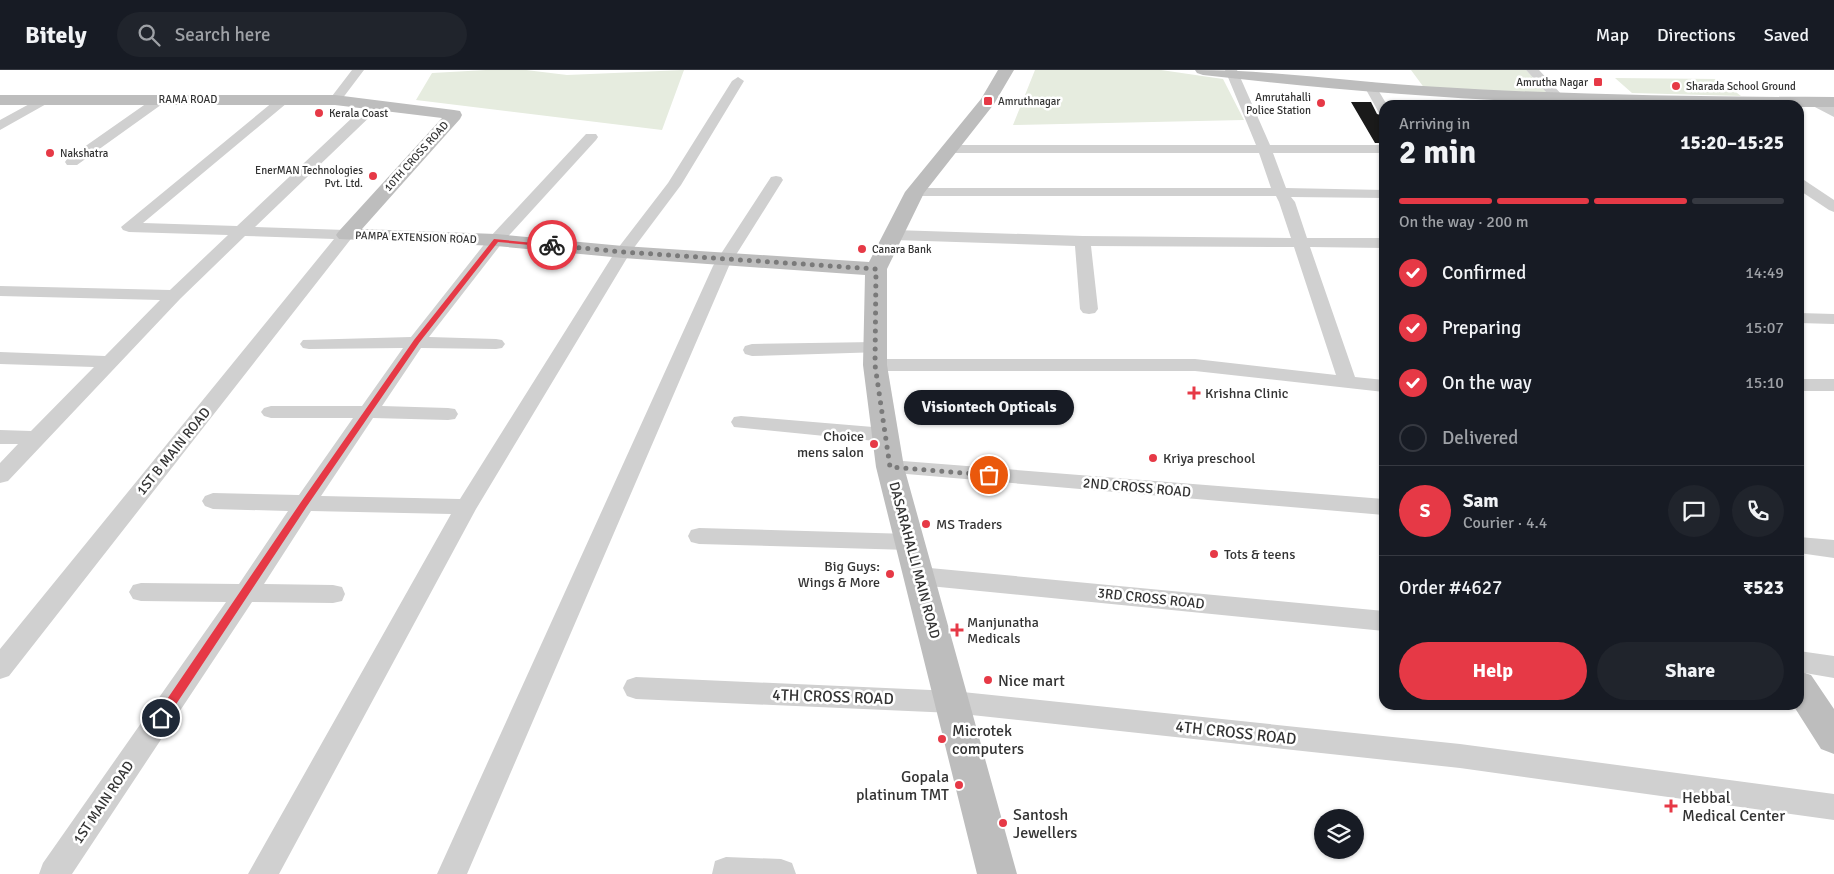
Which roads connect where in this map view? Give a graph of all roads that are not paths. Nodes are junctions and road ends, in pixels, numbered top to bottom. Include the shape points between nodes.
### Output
1 (358, 70) edge
2 (1006, 70) edge
3 (1203, 70) edge
4 (1390, 70) edge
5 (1532, 70) edge
6 (1232, 72) edge
7 (738, 81) dead end
8 (1370, 86) junction
9 (1403, 90) junction
10 (161, 99) junction
11 (1559, 99) junction
12 (0, 100) edge
13 (44, 100) junction
14 (283, 100) junction
15 (335, 100) junction
16 (1410, 100) edge
17 (1583, 100) edge
18 (1379, 101) edge
19 (1804, 102) edge
20 (1816, 102) junction
21 (1834, 102) edge
22 (375, 104) junction
23 (1834, 113) edge
24 (0, 126) edge
25 (591, 137) dead end
26 (1265, 149) junction
27 (1379, 149) edge
28 (950, 150) junction
29 (72, 162) dead end
30 (776, 180) dead end
31 (1804, 186) edge
32 (915, 192) junction
33 (1280, 192) junction
34 (1379, 194) edge
35 (1834, 207) edge
36 (242, 231) junction
37 (346, 235) junction
38 (894, 235) junction
39 (496, 240) junction
40 (1083, 241) junction
41 (1300, 242) junction
42 (1379, 243) edge
43 (623, 252) junction
44 (725, 259) junction
45 (876, 269) junction
46 (0, 291) edge
47 (174, 296) junction
48 (1090, 309) dead end
49 (1804, 318) edge
50 (1834, 319) edge
51 (416, 342) junction
52 (309, 344) dead end
53 (496, 344) dead end
54 (752, 350) dead end
55 (875, 357) junction
56 (0, 358) edge
57 (110, 362) junction
58 (1348, 383) junction
59 (1804, 385) edge
60 (1834, 385) edge
61 (1379, 386) edge
62 (271, 412) dead end
63 (368, 412) junction
64 (448, 414) dead end
65 (741, 422) dead end
66 (885, 434) junction
67 (0, 437) edge
68 (36, 438) junction
69 (890, 467) junction
70 (0, 476) edge
71 (213, 501) dead end
72 (304, 504) junction
73 (466, 507) junction
74 (1379, 507) edge
75 (699, 536) dead end
76 (910, 542) junction
77 (1804, 546) edge
78 (1834, 549) edge
79 (919, 576) junction
80 (141, 592) dead end
81 (246, 592) junction
82 (333, 594) dead end
83 (1379, 621) edge
84 (1804, 663) edge
85 (1834, 667) edge
86 (0, 668) edge
87 (636, 688) dead end
88 (1804, 693) edge
89 (954, 702) junction
90 (1834, 738) edge
91 (1834, 807) edge
92 (726, 872) dead end
93 (54, 874) edge
94 (263, 874) edge
95 (452, 874) edge
96 (782, 874) edge
97 (997, 874) edge

1 - 15 street
2 - 28 street, DASARAHALLI MAIN ROAD via 988,101
3 - 6 street
4 - 9 street
5 - 11 street
6 - 8 street
6 - 26 street
7 - 43 street via 674,185
8 - 9 street
8 - 18 street
9 - 11 street
9 - 16 street
10 - 13 street, RAMA ROAD
10 - 14 street, RAMA ROAD
10 - 29 street
11 - 17 street
12 - 13 street, RAMA ROAD
13 - 24 street
14 - 15 street, RAMA ROAD
14 - 36 street via 129,227
15 - 22 street, RAMA ROAD
19 - 20 street
20 - 21 street
20 - 23 street
22 - 36 street
22 - 37 street, 10TH CROSS ROAD via 454,114
25 - 39 street, 1ST MAIN ROAD
26 - 27 street
26 - 28 street
26 - 33 street
28 - 32 street, DASARAHALLI MAIN ROAD
30 - 44 street
31 - 35 street
32 - 33 street
32 - 38 street, DASARAHALLI MAIN ROAD
33 - 34 street
33 - 41 street via 1287,202
36 - 37 street
36 - 47 street
37 - 39 street, PAMPA EXTENSION ROAD
37 - 86 street, 1ST B MAIN ROAD
38 - 40 street
38 - 45 street, DASARAHALLI MAIN ROAD
39 - 43 street, PAMPA EXTENSION ROAD
39 - 51 street, 1ST MAIN ROAD
40 - 41 street
40 - 48 street
41 - 42 street
41 - 58 street
43 - 44 street, PAMPA EXTENSION ROAD
43 - 73 street
44 - 45 street, PAMPA EXTENSION ROAD
44 - 95 street
45 - 55 street, DASARAHALLI MAIN ROAD
46 - 47 street
47 - 57 street
49 - 50 street
51 - 52 street
51 - 53 street
51 - 63 street, 1ST MAIN ROAD
54 - 55 street
55 - 58 street via 1195,366
55 - 66 street, DASARAHALLI MAIN ROAD
56 - 57 street
57 - 68 street
58 - 61 street
59 - 60 street
62 - 63 street
63 - 64 street
63 - 72 street, 1ST MAIN ROAD
65 - 66 street
66 - 69 street, DASARAHALLI MAIN ROAD
67 - 68 street
68 - 70 street
69 - 74 street, 2ND CROSS ROAD
69 - 76 street, DASARAHALLI MAIN ROAD
71 - 72 street
72 - 73 street
72 - 81 street, 1ST MAIN ROAD
73 - 94 street
75 - 76 street
76 - 79 street, DASARAHALLI MAIN ROAD
77 - 78 street
79 - 83 street, 3RD CROSS ROAD
79 - 89 street, DASARAHALLI MAIN ROAD
80 - 81 street
81 - 82 street
81 - 93 street, 1ST MAIN ROAD
84 - 85 street
87 - 89 street, 4TH CROSS ROAD
88 - 90 street
89 - 91 street, 4TH CROSS ROAD via 1460,756
89 - 97 street, DASARAHALLI MAIN ROAD
92 - 96 street

